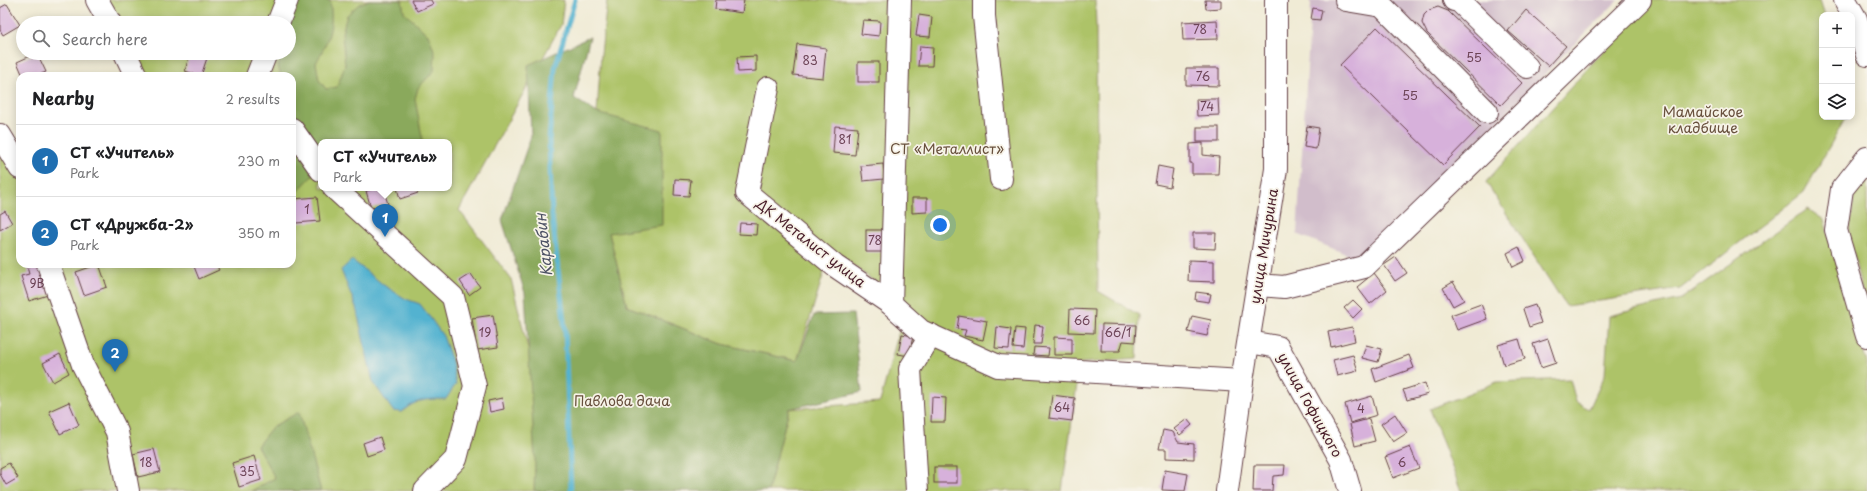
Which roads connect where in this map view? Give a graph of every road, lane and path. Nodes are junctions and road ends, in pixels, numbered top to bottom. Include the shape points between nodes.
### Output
1 (97, 0) edge
2 (287, 0) edge
3 (900, 0) edge
4 (984, 0) edge
5 (1276, 0) edge
6 (1346, 0) edge
7 (1454, 0) edge
8 (1640, 0) edge
9 (1845, 0) edge
10 (1388, 3) edge
11 (111, 14) edge
12 (281, 16) edge
13 (1867, 55) edge
14 (128, 60) edge
15 (1527, 67) dead end
16 (134, 72) edge
17 (768, 88) dead end
18 (1487, 112) dead end
19 (0, 135) edge
20 (296, 135) edge
21 (1867, 158) edge
22 (16, 161) edge
23 (318, 166) edge
24 (1001, 179) dead end
25 (337, 191) edge
26 (49, 268) edge
27 (1258, 285) junction
28 (891, 304) junction
29 (932, 335) junction
30 (1867, 336) edge
31 (1248, 342) junction
32 (1242, 381) junction
33 (128, 491) edge
34 (425, 491) edge
35 (917, 491) edge
36 (1227, 491) edge
37 (1350, 491) edge

1 - 11 street
2 - 12 street
3 - 28 street
4 - 24 street
5 - 27 street, улица Мичурина via 1276,169
6 - 10 street
7 - 15 street via 1459,1
8 - 27 street via 1364,268 1284,287
9 - 13 street via 1856,19
10 - 18 street
14 - 16 street
17 - 28 street, ДК Металист улица via 747,193 835,266
19 - 22 street
20 - 23 street
21 - 30 street via 1842,189 1836,230
25 - 34 street via 453,297 475,386 456,459
26 - 33 street via 83,365 117,432
27 - 31 street, улица Мичурина
28 - 29 street via 922,331
29 - 32 street via 998,366
29 - 35 street via 910,369
31 - 32 street, улица Мичурина
31 - 37 street, улица Гофицкого via 1278,347 1341,460
32 - 36 street, улица Мичурина

